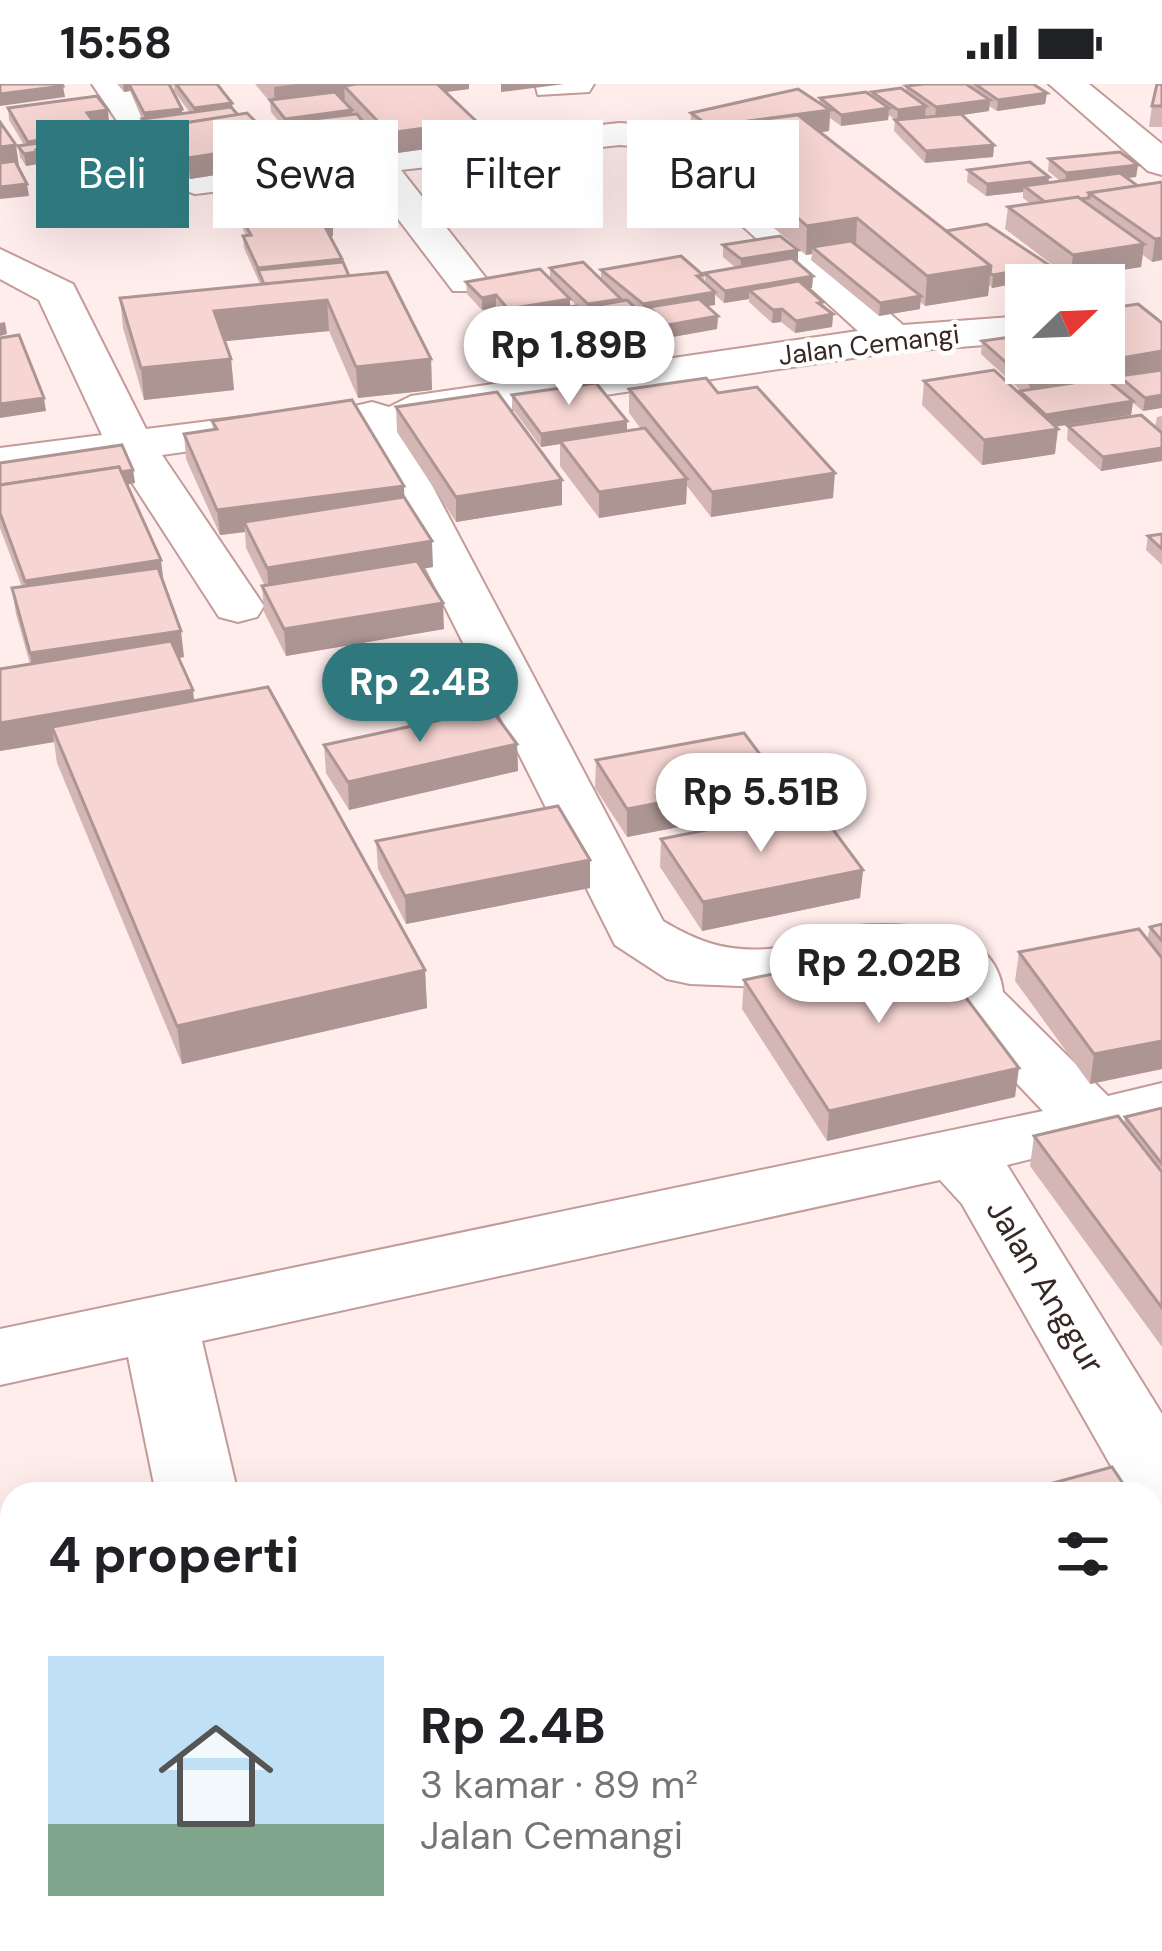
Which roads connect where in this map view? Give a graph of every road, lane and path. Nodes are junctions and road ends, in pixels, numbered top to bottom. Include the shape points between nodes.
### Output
1 (110, 84) edge
2 (1066, 84) edge
3 (615, 88) edge
4 (648, 120) edge
5 (627, 135) edge
6 (398, 160) edge
7 (1162, 163) edge
8 (213, 178) edge
9 (398, 192) edge
10 (768, 228) edge
11 (0, 262) edge
12 (468, 282) edge
13 (1005, 330) edge
14 (892, 339) junction
15 (335, 420) junction
16 (130, 443) junction
17 (0, 463) edge
18 (238, 607) dead end
19 (1162, 1105) edge
20 (1093, 1121) junction
21 (956, 1154) junction
22 (160, 1324) junction
23 (0, 1357) edge
24 (194, 1482) edge
25 (1161, 1482) edge

1 - 8 street via 172,173
2 - 7 street
3 - 4 street
5 - 6 street
9 - 12 street
10 - 14 street
11 - 16 street via 58,293
13 - 14 street, Jalan Cemangi
14 - 15 street, Jalan Cemangi
15 - 16 street, Jalan Cemangi
15 - 20 street via 637,932 690,965 784,969 821,950 926,945 969,973 971,997
16 - 17 street, Jalan Cemangi
16 - 18 street
19 - 20 street
20 - 21 street
21 - 22 street
21 - 25 street, Jalan Anggur via 990,1190
22 - 23 street
22 - 24 street

